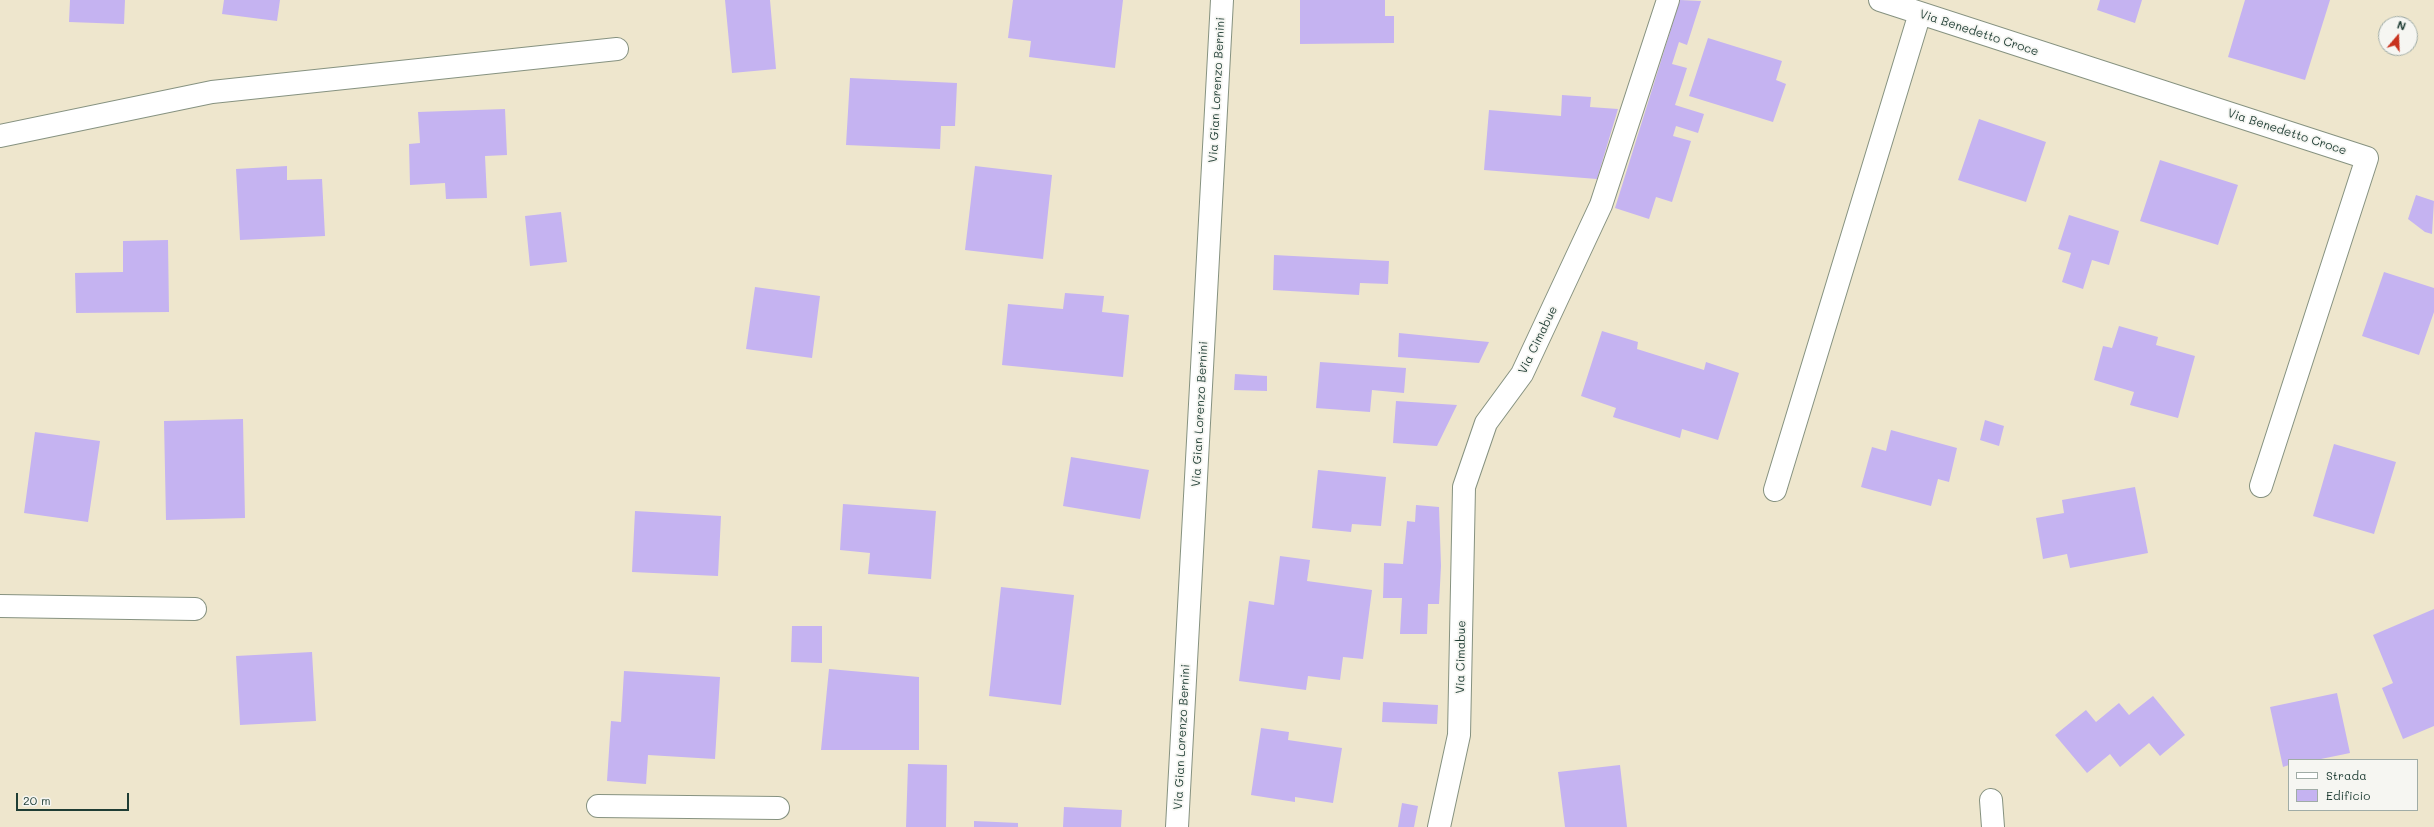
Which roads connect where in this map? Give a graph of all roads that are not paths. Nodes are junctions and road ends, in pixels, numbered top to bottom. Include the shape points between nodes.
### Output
1 (1222, 0) edge
2 (1668, 0) edge
3 (1880, 0) edge
4 (1920, 13) junction
5 (618, 49) dead end
6 (0, 136) edge
7 (2261, 486) dead end
8 (1775, 490) dead end
9 (0, 606) edge
10 (195, 610) dead end
11 (1991, 800) dead end
12 (598, 806) dead end
13 (778, 808) dead end
14 (1177, 827) edge
15 (1439, 827) edge
16 (1993, 827) edge

1 - 14 street, Via Gian Lorenzo Bernini
2 - 15 street, Via Cimabue via 1601,205 1522,374 1486,423 1464,487 1459,735
3 - 4 street, Via Benedetto Croce
4 - 7 street, Via Benedetto Croce via 2367,158
4 - 8 street
5 - 6 street via 212,92
9 - 10 street
11 - 16 street
12 - 13 street

